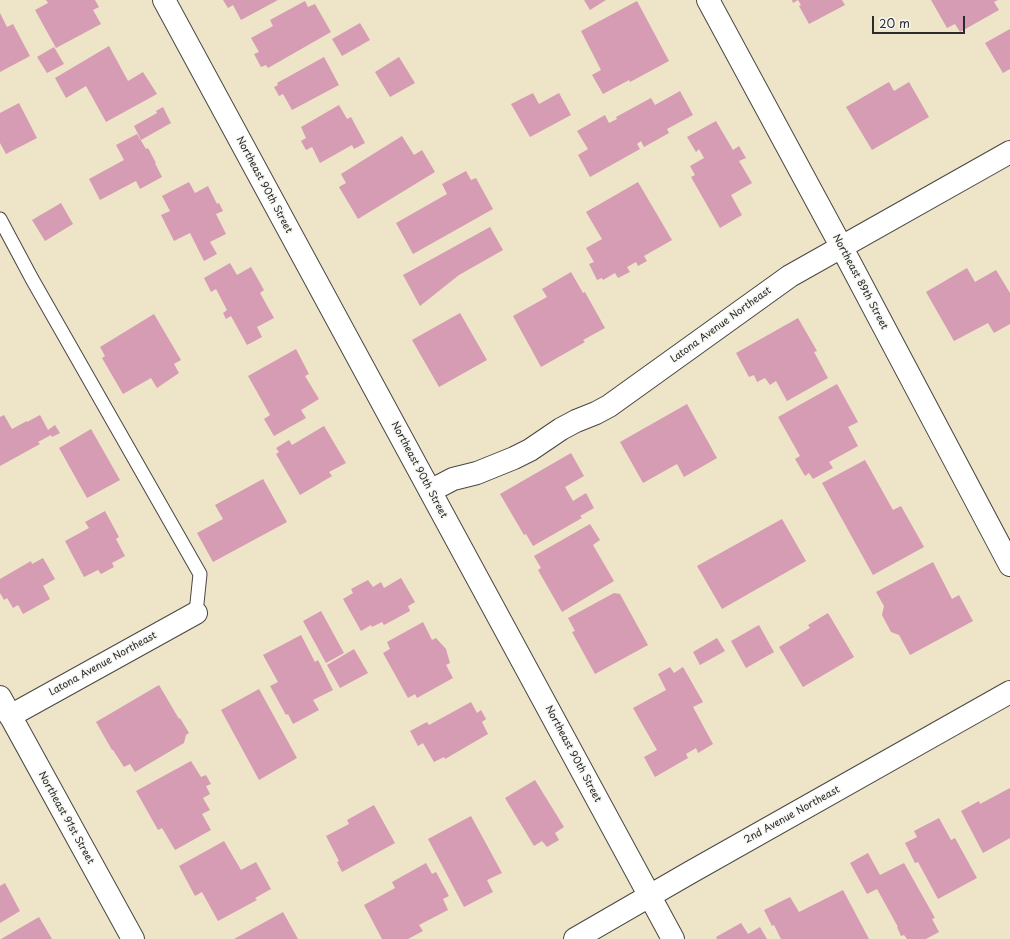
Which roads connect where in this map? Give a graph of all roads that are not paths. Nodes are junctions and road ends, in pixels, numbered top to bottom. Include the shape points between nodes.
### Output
1 (164, 0) edge
2 (708, 0) edge
3 (1010, 152) edge
4 (0, 219) edge
5 (841, 246) junction
6 (430, 491) junction
7 (1010, 565) edge
8 (196, 613) joint
9 (1010, 692) edge
10 (5, 707) edge
11 (650, 896) junction
12 (133, 939) edge
13 (575, 939) edge
14 (673, 939) edge

1 - 6 street, Northeast 90th Street
2 - 5 street, Northeast 89th Street
3 - 5 street, Latona Avenue Northeast
4 - 8 lane via 200,574
5 - 6 street, Latona Avenue Northeast via 772,288 609,406 561,429 514,458 477,473 453,479
5 - 7 street, Northeast 89th Street
6 - 11 street, Northeast 90th Street
8 - 10 street, Latona Avenue Northeast
9 - 11 street, 2nd Avenue Northeast
10 - 12 street, Northeast 91st Street
11 - 13 street, 2nd Avenue Northeast
11 - 14 street, Northeast 90th Street

